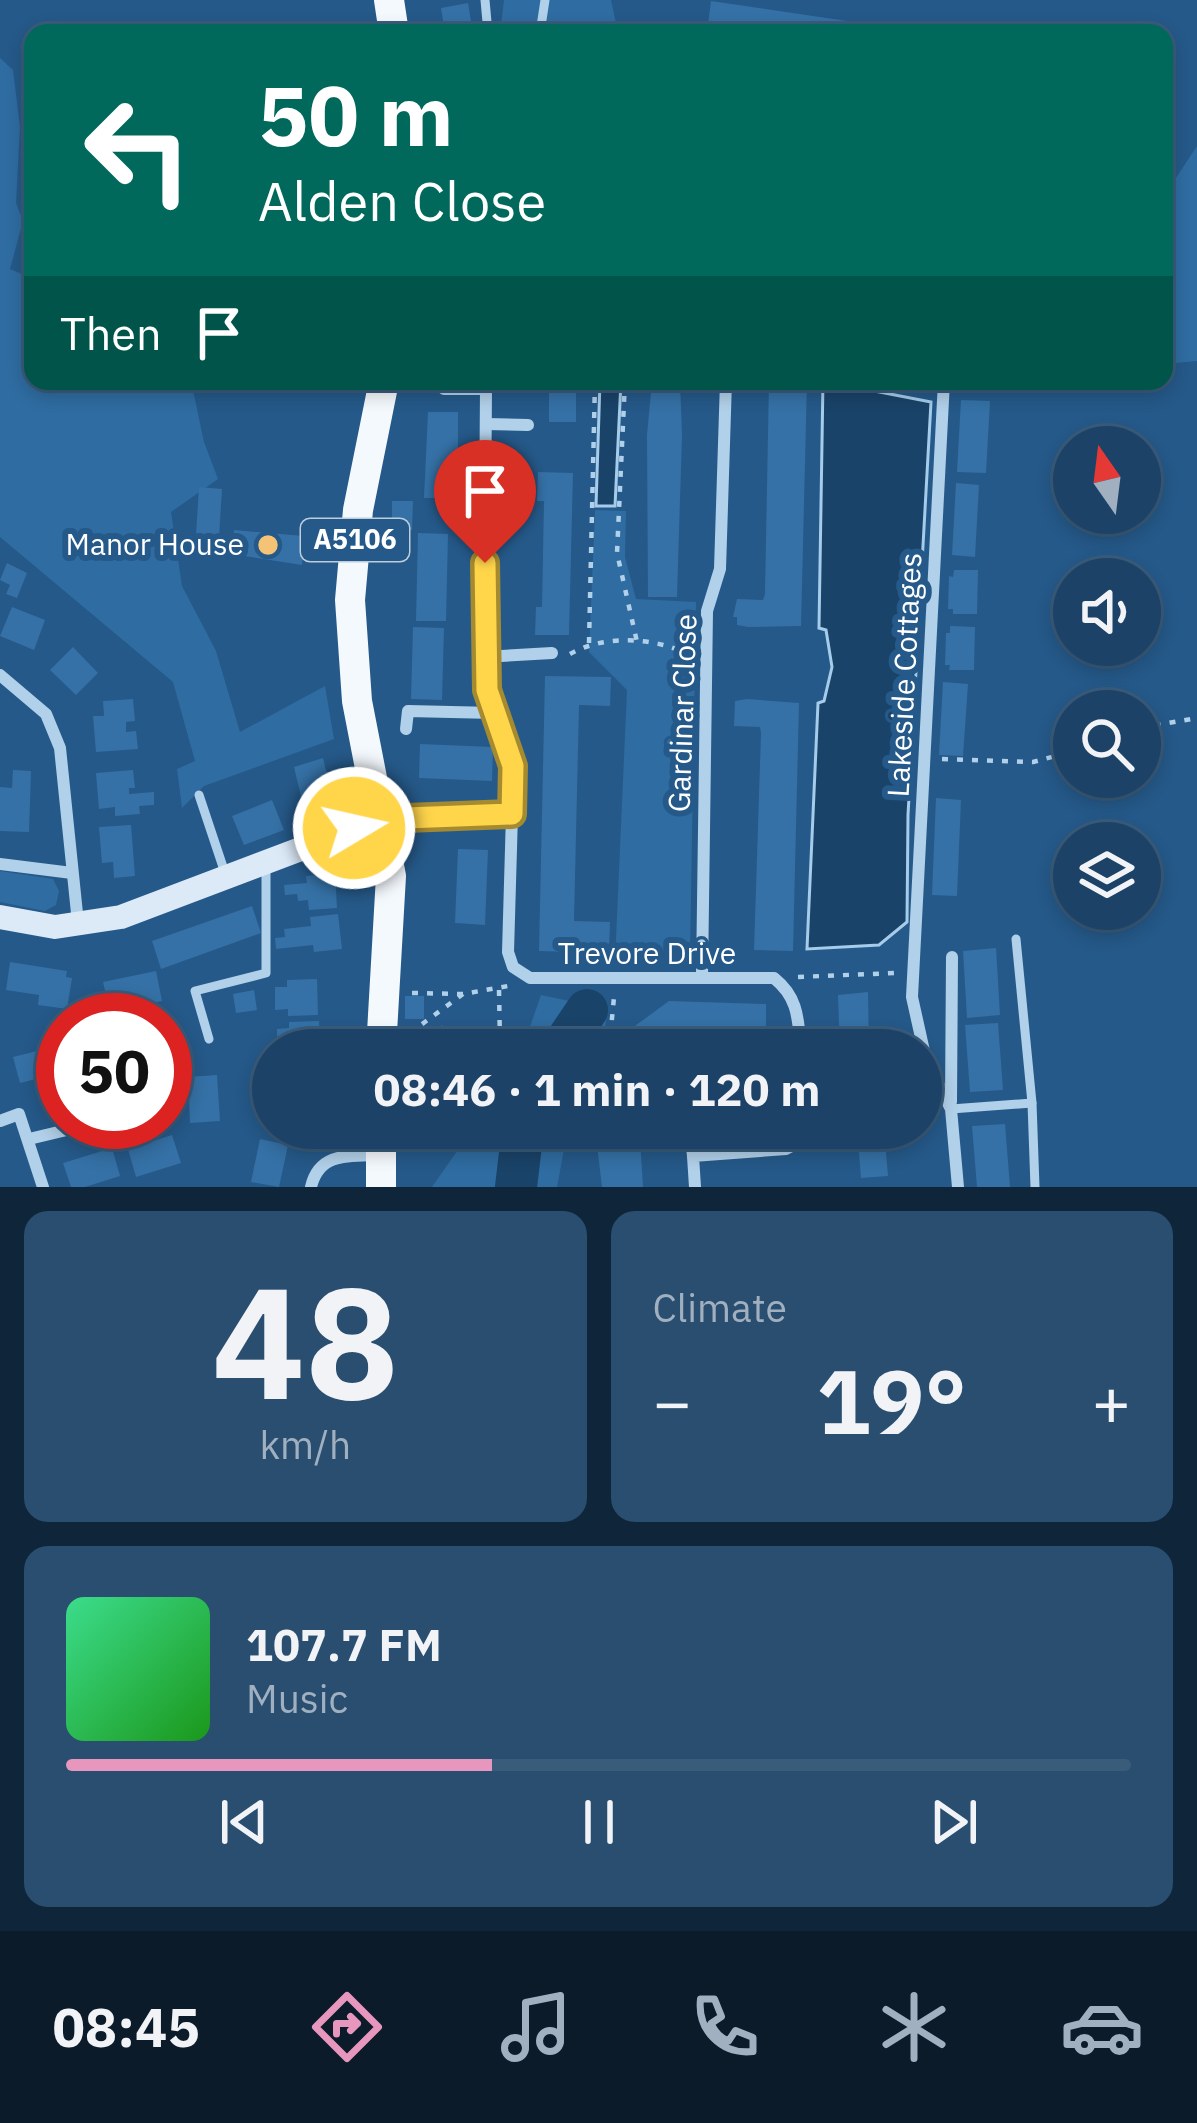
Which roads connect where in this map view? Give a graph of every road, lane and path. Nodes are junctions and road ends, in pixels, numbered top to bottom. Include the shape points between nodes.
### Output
1 (382, 390) edge
2 (486, 390) edge
3 (595, 390) edge
4 (625, 390) edge
5 (726, 390) edge
6 (944, 390) edge
7 (486, 424) junction
8 (528, 425) dead end
9 (637, 642) junction
10 (589, 644) junction
11 (552, 653) dead end
12 (568, 655) dead end
13 (484, 656) junction
14 (706, 665) junction
15 (0, 675) edge
16 (494, 713) junction
17 (1197, 718) edge
18 (1161, 724) edge
19 (406, 729) dead end
20 (1053, 757) edge
21 (924, 758) junction
22 (199, 795) dead end
23 (512, 814) junction
24 (380, 819) junction
25 (266, 861) junction
26 (0, 864) edge
27 (72, 873) junction
28 (226, 876) junction
29 (0, 917) edge
30 (78, 925) junction
31 (1016, 939) dead end
32 (952, 957) dead end
33 (913, 972) junction
34 (702, 976) junction
35 (530, 978) junction
36 (614, 979) junction
37 (774, 979) junction
38 (499, 990) junction
39 (382, 992) junction
40 (463, 994) junction
41 (388, 1029) edge
42 (414, 1029) edge
43 (500, 1029) edge
44 (610, 1029) edge
45 (799, 1029) edge
46 (209, 1039) dead end
47 (1032, 1103) junction
48 (951, 1109) junction
49 (0, 1120) edge
50 (36, 1137) edge
51 (29, 1139) junction
52 (358, 1149) edge
53 (381, 1149) edge
54 (692, 1149) edge
55 (786, 1149) edge
56 (693, 1156) junction
57 (43, 1187) edge
58 (310, 1187) edge
59 (381, 1187) edge
60 (695, 1187) edge
61 (958, 1187) edge
62 (1035, 1187) edge

1 - 24 main road, A5106 via 358,510 351,619
2 - 7 street
3 - 10 path
4 - 9 path via 617,554
5 - 14 street, Gardinar Close via 720,569 706,611
6 - 21 street, Lakeside Cottages
7 - 8 street
7 - 13 street, Trevore Drive
9 - 10 path
9 - 14 path via 667,643
10 - 12 path
11 - 13 street
13 - 16 street, Trevore Drive
14 - 34 street, Gardinar Close
15 - 27 street via 46,714 60,748
16 - 19 street via 408,711
16 - 23 street, Trevore Drive via 513,766
17 - 18 path
20 - 21 path
21 - 33 street, Lakeside Cottages
22 - 28 lane
23 - 24 street
23 - 35 street, Trevore Drive via 508,952
24 - 25 main road
24 - 39 main road, A5106 via 391,876
25 - 28 main road
25 - 46 lane via 266,973 195,992
26 - 27 street
27 - 30 street
28 - 30 main road
29 - 30 main road
31 - 47 lane
32 - 48 street
33 - 37 path
33 - 48 street, Lakeside Cottages via 926,1060
34 - 36 street, Trevore Drive
34 - 37 street, Trevore Drive
35 - 36 street, Trevore Drive
35 - 38 path
36 - 44 path
37 - 45 street, Trevore Drive via 790,992
38 - 40 path
38 - 43 path
39 - 40 path
39 - 41 main road, A5106
40 - 42 path
47 - 48 lane
47 - 62 lane
48 - 61 street
49 - 51 street via 20,1114
50 - 51 street
51 - 57 street
52 - 58 street via 323,1162
53 - 59 main road
54 - 56 street
55 - 56 street
56 - 60 street

